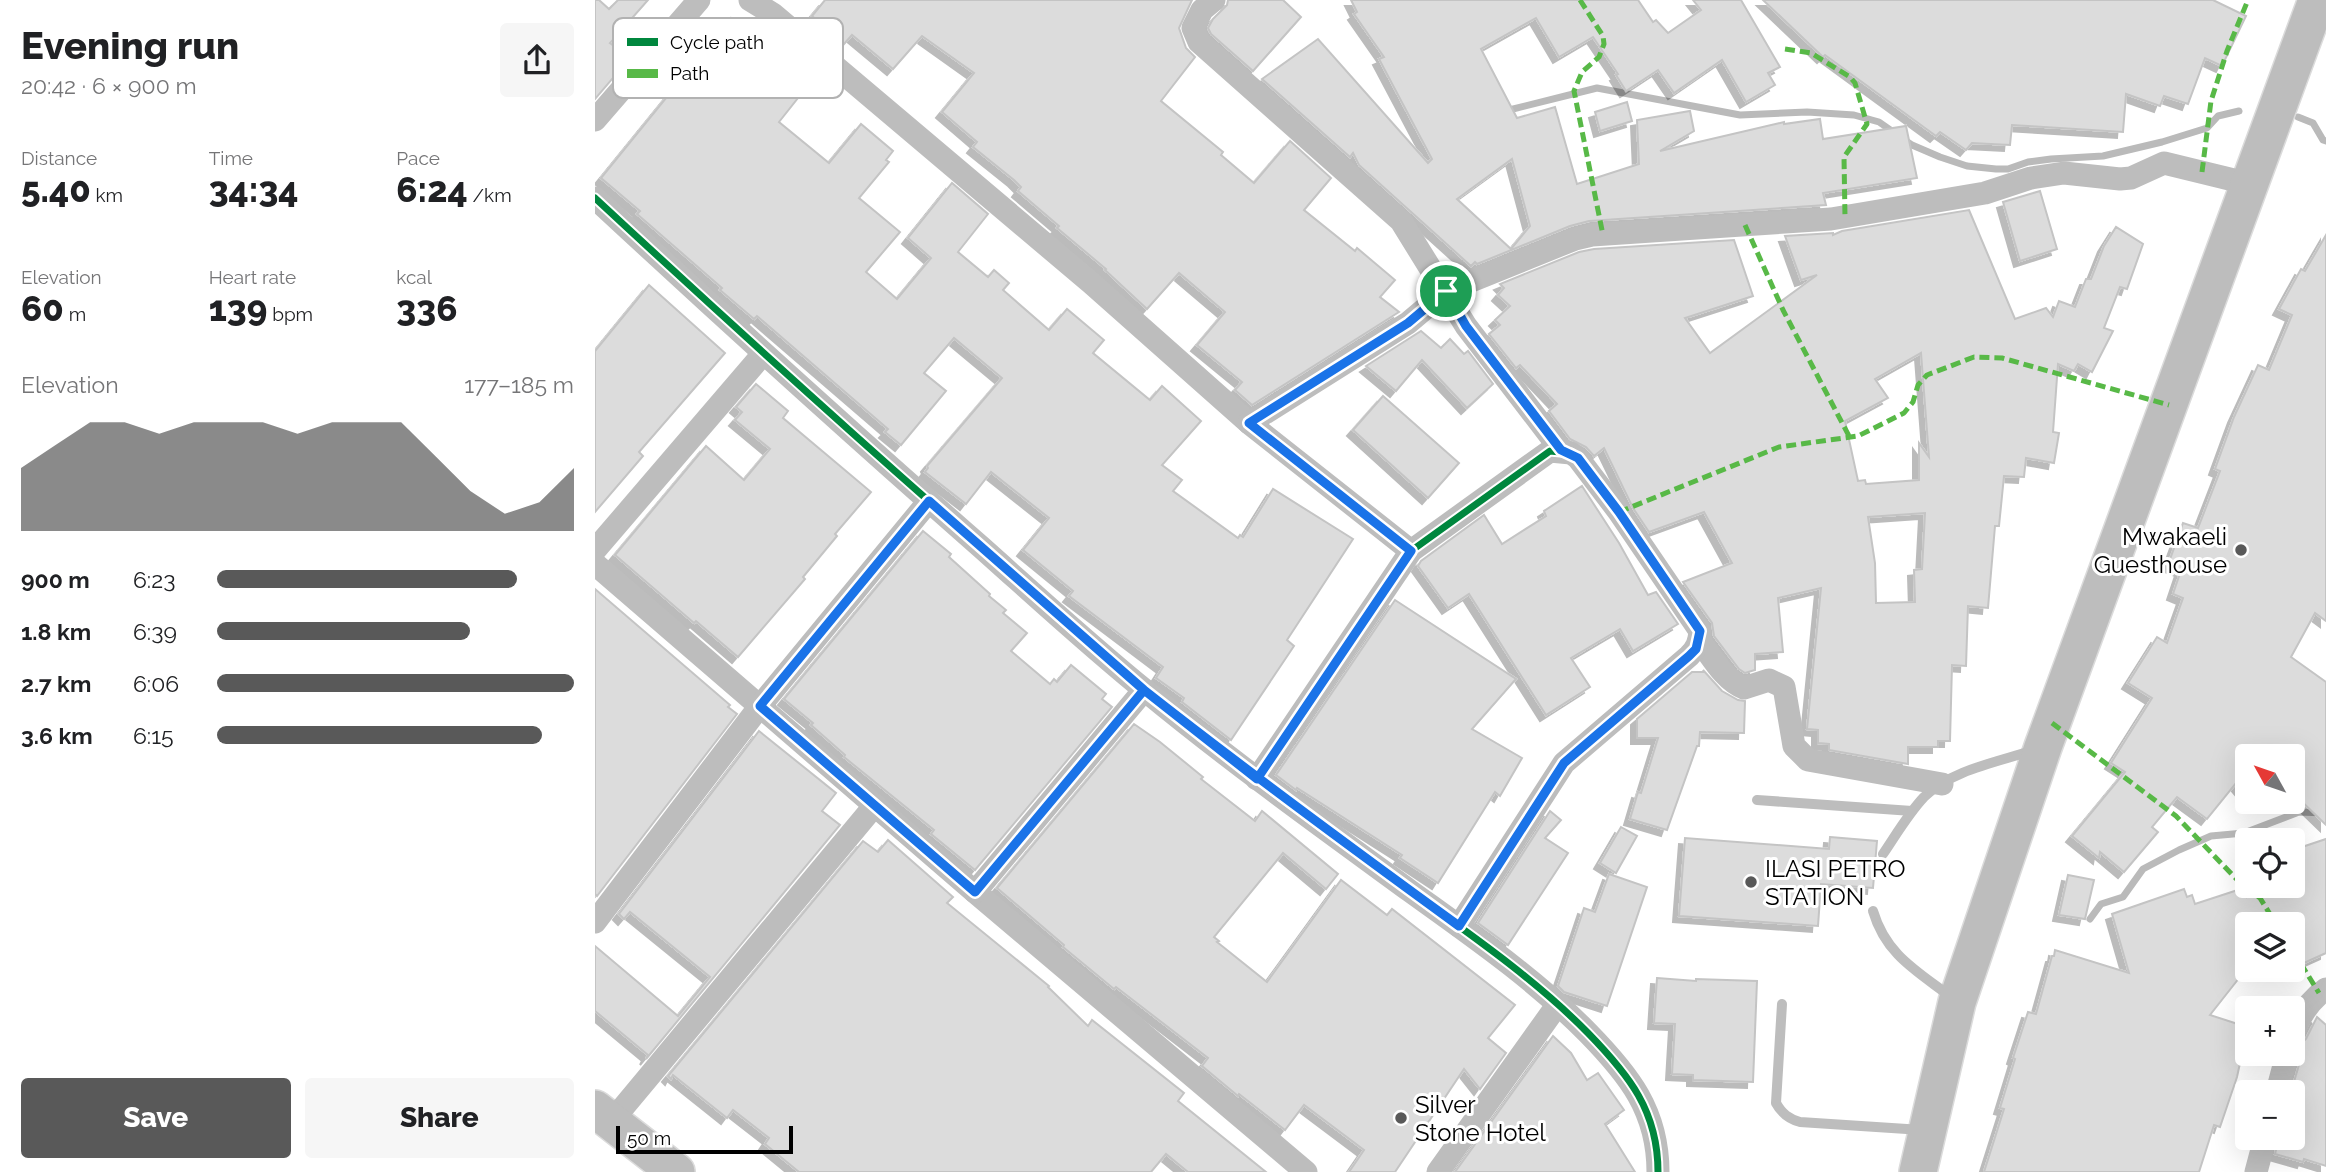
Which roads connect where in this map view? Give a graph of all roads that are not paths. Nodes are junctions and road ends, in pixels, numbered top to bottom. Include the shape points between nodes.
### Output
1 (699, 0) edge
2 (750, 0) edge
3 (1214, 0) edge
4 (2317, 0) edge
5 (683, 18) edge
6 (779, 18) edge
7 (843, 72) edge
8 (614, 98) edge
9 (595, 120) edge
10 (2250, 184) junction
11 (595, 198) edge
12 (1446, 291) junction
13 (763, 354) junction
14 (1249, 423) junction
15 (1561, 450) junction
16 (929, 501) junction
17 (595, 550) edge
18 (1411, 551) junction
19 (595, 564) edge
20 (1699, 640) junction
21 (1144, 690) junction
22 (760, 706) junction
23 (2043, 747) junction
24 (1257, 779) junction
25 (1942, 783) junction
26 (1758, 800) dead end
27 (875, 805) junction
28 (1912, 811) junction
29 (1883, 854) dead end
30 (975, 892) junction
31 (1873, 911) dead end
32 (595, 922) edge
33 (1459, 926) junction
34 (2326, 989) edge
35 (1957, 1002) junction
36 (1558, 1004) junction
37 (1782, 1004) dead end
38 (2305, 1010) edge
39 (603, 1115) edge
40 (1928, 1130) junction
41 (2262, 1150) edge
42 (676, 1172) edge
43 (1306, 1172) edge
44 (1438, 1172) edge
45 (1658, 1172) edge
46 (1918, 1172) edge
47 (2256, 1172) edge

1 - 5 street
2 - 6 street
3 - 12 street via 1196,19 1193,28 1199,42 1401,220
4 - 10 highway
7 - 14 street
8 - 9 street
10 - 12 street via 2164,163 2131,178 2064,173 1985,193 1831,219 1592,235
10 - 23 highway
11 - 13 street
12 - 14 street via 1408,323
12 - 15 street via 1466,326
13 - 16 street
13 - 17 street
14 - 18 street
15 - 18 street via 1550,451
15 - 20 street via 1578,458 1619,512 1700,631
16 - 21 street
16 - 22 street
18 - 24 street
19 - 22 street
20 - 25 street via 1738,686 1769,680 1784,687 1794,746 1808,760
20 - 33 street via 1689,656 1564,763
21 - 24 street
21 - 30 street
22 - 27 street
22 - 32 street
23 - 25 lane
23 - 35 highway
24 - 33 street
25 - 28 lane
26 - 28 lane
27 - 30 street
27 - 39 street
28 - 29 lane
30 - 43 street
31 - 35 lane via 1889,945
33 - 36 street
34 - 38 street
35 - 40 highway
36 - 44 street
36 - 45 street via 1634,1085 1655,1135
37 - 40 lane via 1776,1104 1789,1119
39 - 42 highway
40 - 46 highway
41 - 47 street

